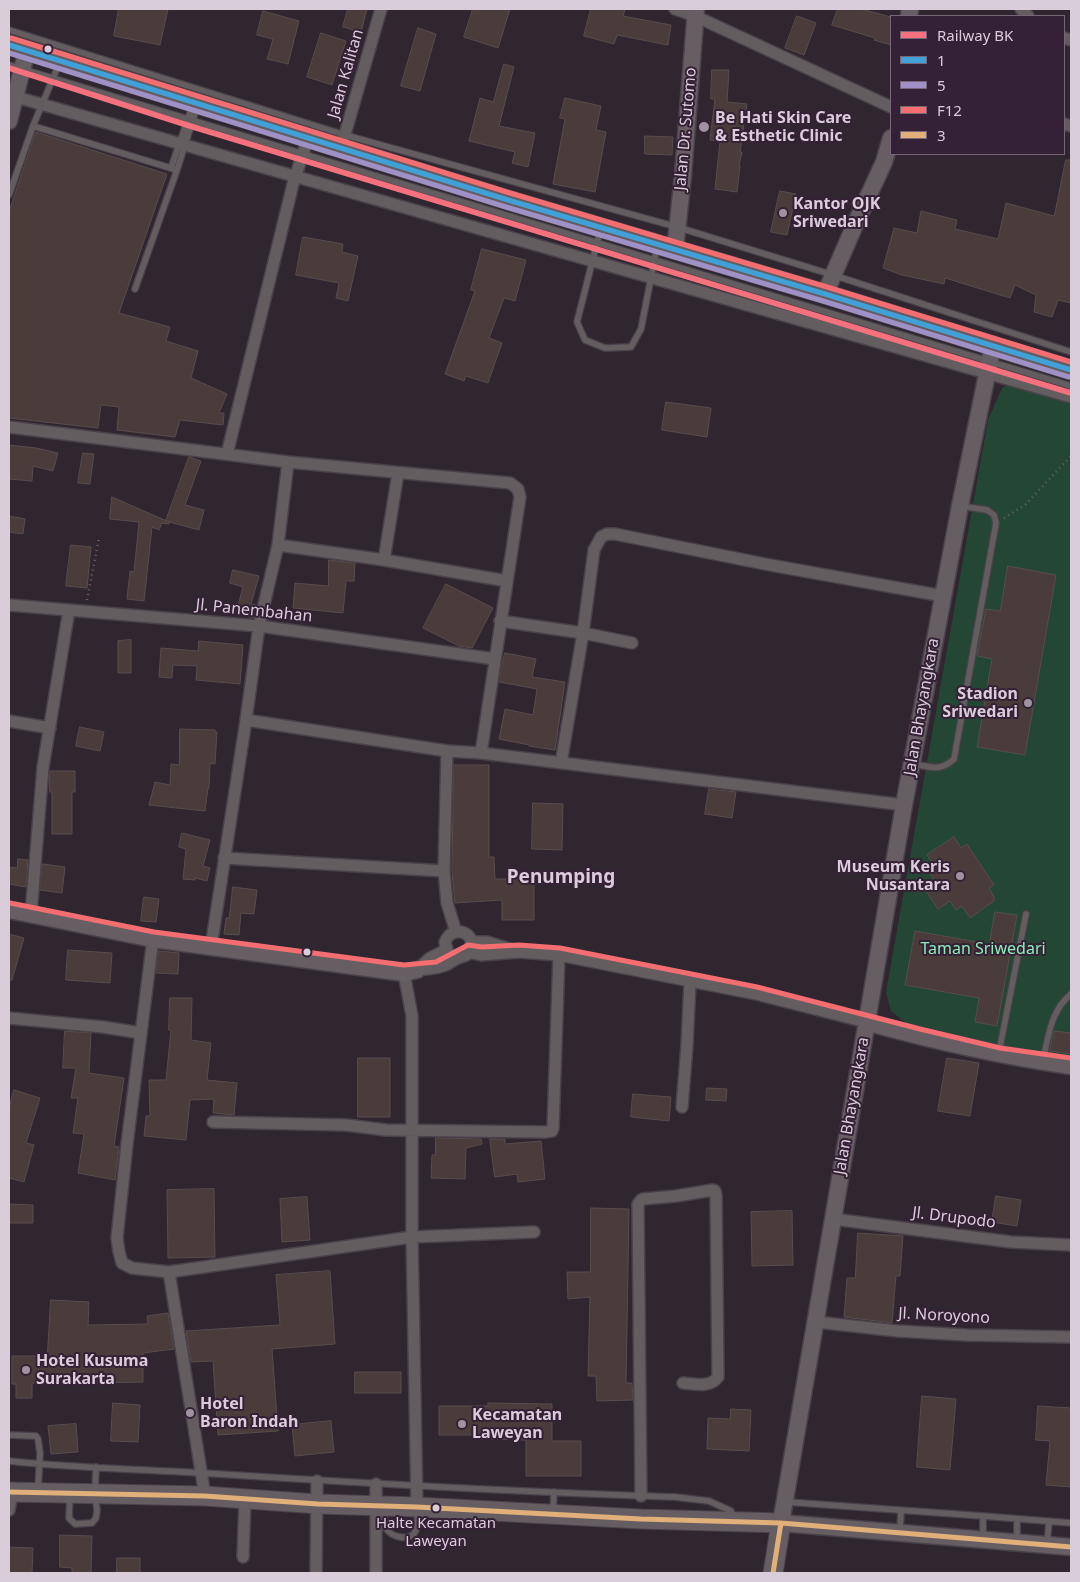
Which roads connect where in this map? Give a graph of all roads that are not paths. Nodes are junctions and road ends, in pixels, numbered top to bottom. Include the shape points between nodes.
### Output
1 (381, 9) edge
2 (675, 9) edge
3 (695, 12) edge
4 (9, 30) edge
5 (18, 48) edge
6 (15, 67) edge
7 (57, 69) junction
8 (12, 96) edge
9 (196, 102) junction
10 (43, 104) junction
11 (890, 107) edge
12 (190, 120) junction
13 (9, 121) edge
14 (33, 126) junction
15 (343, 141) junction
16 (890, 141) edge
17 (182, 144) junction
18 (305, 146) junction
19 (174, 169) junction
20 (295, 175) junction
21 (9, 195) edge
22 (677, 227) junction
23 (599, 235) junction
24 (662, 252) junction
25 (593, 260) junction
26 (833, 275) junction
27 (651, 277) junction
28 (135, 289) dead end
29 (826, 294) junction
30 (1071, 352) edge
31 (990, 360) junction
32 (1071, 370) edge
33 (1071, 386) edge
34 (1071, 397) edge
35 (9, 427) edge
36 (227, 454) junction
37 (288, 462) junction
38 (398, 473) junction
39 (960, 506) junction
40 (278, 545) junction
41 (384, 560) junction
42 (507, 581) junction
43 (943, 596) junction
44 (9, 605) edge
45 (69, 610) junction
46 (500, 621) junction
47 (259, 626) junction
48 (583, 634) junction
49 (632, 644) dead end
50 (495, 659) junction
51 (246, 720) junction
52 (9, 721) edge
53 (50, 728) junction
54 (447, 751) junction
55 (481, 753) junction
56 (561, 763) junction
57 (912, 763) junction
58 (904, 805) junction
59 (224, 858) junction
60 (444, 871) junction
61 (9, 910) edge
62 (31, 914) junction
63 (1026, 914) dead end
64 (456, 932) junction
65 (153, 939) junction
66 (470, 947) junction
67 (211, 948) junction
68 (446, 950) junction
69 (560, 955) junction
70 (457, 958) junction
71 (411, 972) junction
72 (690, 982) junction
73 (1071, 994) edge
74 (9, 1018) edge
75 (866, 1022) junction
76 (141, 1033) junction
77 (999, 1055) junction
78 (1043, 1062) junction
79 (1071, 1066) edge
80 (682, 1107) dead end
81 (213, 1122) dead end
82 (412, 1130) junction
83 (833, 1218) junction
84 (534, 1232) dead end
85 (412, 1237) junction
86 (1071, 1245) edge
87 (169, 1272) junction
88 (816, 1322) junction
89 (1071, 1337) edge
90 (683, 1383) dead end
91 (9, 1435) edge
92 (9, 1461) edge
93 (39, 1464) junction
94 (96, 1467) junction
95 (202, 1473) junction
96 (318, 1481) junction
97 (376, 1484) junction
98 (416, 1486) junction
99 (38, 1492) junction
100 (554, 1492) junction
101 (70, 1493) junction
102 (96, 1493) junction
103 (205, 1496) junction
104 (641, 1496) junction
105 (10, 1498) edge
106 (245, 1499) junction
107 (785, 1502) junction
108 (318, 1504) junction
109 (380, 1505) junction
110 (416, 1506) junction
111 (900, 1510) junction
112 (553, 1514) junction
113 (983, 1516) junction
114 (1017, 1519) junction
115 (733, 1522) junction
116 (1049, 1522) junction
117 (781, 1523) junction
118 (1071, 1523) edge
119 (900, 1533) junction
120 (983, 1540) junction
121 (1017, 1542) junction
122 (1047, 1545) junction
123 (1071, 1547) edge
124 (243, 1557) dead end
125 (316, 1573) edge
126 (376, 1573) edge
127 (773, 1573) edge

1 - 15 street, Jalan Kalitan
2 - 3 street
3 - 11 street
3 - 22 main road, Jalan Dr. Sutomo via 684,175
4 - 15 lane
5 - 6 main road
5 - 7 main road
6 - 7 lane
6 - 8 main road
7 - 9 main road
7 - 10 lane
7 - 12 lane
8 - 10 street
8 - 13 main road
9 - 12 lane
9 - 18 main road
10 - 14 lane
10 - 17 street
12 - 17 lane
12 - 18 lane
14 - 19 lane
14 - 21 lane
15 - 18 main road
15 - 22 lane
15 - 23 main road
16 - 26 main road via 884,162
17 - 19 lane
17 - 20 street
18 - 20 street
18 - 23 lane
19 - 28 lane
20 - 25 street
20 - 36 street
22 - 24 main road, Jalan Dr. Sutomo
22 - 26 lane
23 - 24 main road
23 - 25 lane
24 - 27 lane
24 - 29 main road
24 - 31 lane
25 - 27 street
25 - 27 lane via 577,322 585,340 605,348 631,347 641,329
26 - 29 main road
26 - 30 lane
27 - 31 street
29 - 31 main road
31 - 32 main road
31 - 33 lane
31 - 34 street
31 - 39 main road, Jalan Bhayangkara
35 - 36 street
36 - 37 street
37 - 38 street
37 - 40 street
38 - 41 street
38 - 42 street via 510,483 518,489 520,497
39 - 43 main road, Jalan Bhayangkara
39 - 57 lane via 987,510 994,515 996,523 954,760 936,768
40 - 41 street
40 - 47 street
41 - 42 street
42 - 46 street
43 - 48 street via 607,534 601,537 594,550
43 - 57 main road, Jalan Bhayangkara
44 - 45 street, Jl. Panembahan
45 - 47 street, Jl. Panembahan
45 - 53 street
46 - 48 street
46 - 50 street
47 - 50 street, Jl. Panembahan
47 - 51 street
48 - 49 street
48 - 56 street
50 - 55 street
51 - 54 street
51 - 59 street
52 - 53 street
53 - 62 street via 40,793
54 - 55 street
54 - 60 street
55 - 56 street
56 - 58 street
57 - 58 main road, Jalan Bhayangkara
58 - 75 main road, Jalan Bhayangkara
59 - 60 street
59 - 67 street
60 - 64 street via 447,903
61 - 62 main road
62 - 65 main road
63 - 77 lane
64 - 66 street via 467,935
64 - 68 street via 447,938
65 - 67 main road
65 - 76 street
66 - 69 street via 481,955 519,952
66 - 70 street via 464,956
67 - 71 main road
68 - 70 street
68 - 71 street
69 - 72 street
69 - 82 street via 552,1131
70 - 71 street via 438,969
71 - 82 street
72 - 75 street via 756,994
72 - 80 street
73 - 78 lane via 1063,1000 1050,1025
74 - 76 street
75 - 77 main road
75 - 83 main road, Jalan Bhayangkara
76 - 87 street via 117,1238 122,1263 132,1268
77 - 78 main road
78 - 79 main road
81 - 82 street
82 - 85 street
83 - 86 street, Jl. Drupodo via 1011,1242
83 - 88 main road, Jalan Bhayangkara
84 - 85 street
85 - 87 street
85 - 98 street
87 - 95 street
88 - 89 street, Jl. Noroyono via 956,1334
88 - 107 main road, Jalan Bhayangkara
90 - 104 street via 706,1385 718,1377 715,1190 643,1199 638,1204
91 - 93 lane via 36,1436
92 - 93 lane
93 - 94 lane
93 - 99 lane
94 - 95 lane
94 - 102 lane
95 - 96 lane
95 - 103 street
96 - 97 lane
96 - 108 street
97 - 98 lane
97 - 109 street
98 - 100 lane
98 - 110 street
99 - 101 main road
99 - 105 main road
100 - 104 lane
100 - 112 lane
101 - 102 main road
101 - 102 lane via 69,1518 82,1525 92,1523 96,1518
102 - 103 main road
103 - 106 main road
104 - 115 lane via 709,1500 731,1511
106 - 108 main road
106 - 124 street
107 - 111 lane
107 - 117 main road, Jalan Bhayangkara
108 - 109 main road
108 - 125 street
109 - 110 main road
109 - 110 lane via 387,1530 404,1537 411,1537 416,1532
109 - 126 street
110 - 112 main road
111 - 113 lane
111 - 119 lane
112 - 115 main road
113 - 114 lane
113 - 120 lane
114 - 116 lane
114 - 121 lane
115 - 117 main road
116 - 118 lane
116 - 122 lane
117 - 119 main road
117 - 127 main road, Jalan Bhayangkara
119 - 120 main road
120 - 121 main road
121 - 122 main road
122 - 123 main road

